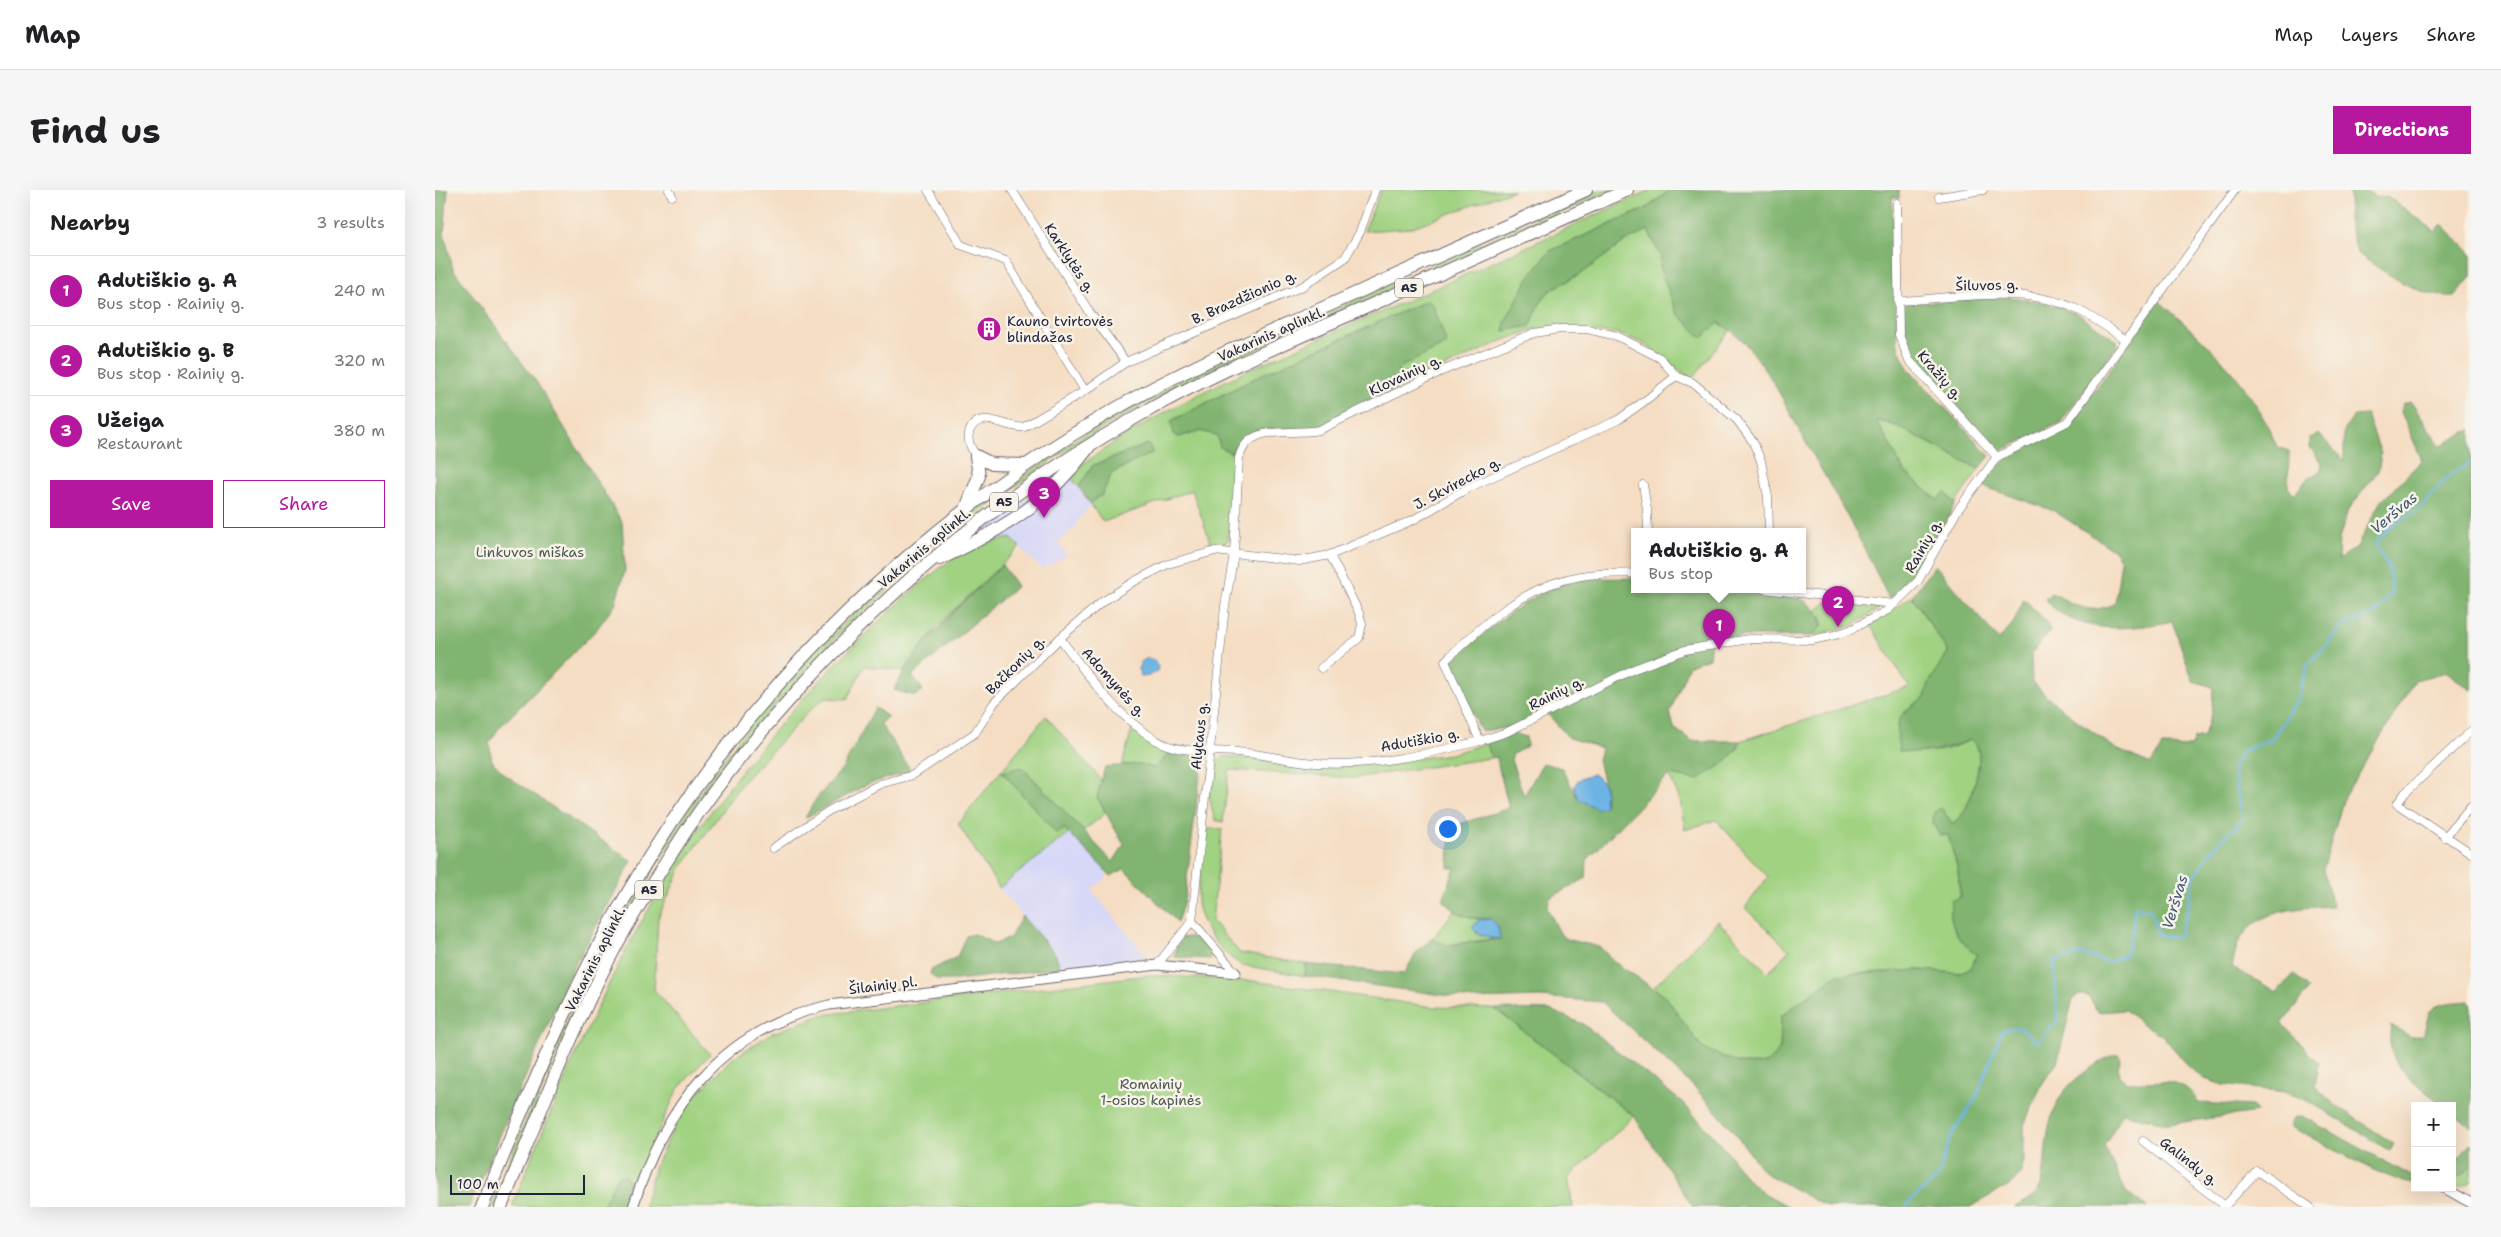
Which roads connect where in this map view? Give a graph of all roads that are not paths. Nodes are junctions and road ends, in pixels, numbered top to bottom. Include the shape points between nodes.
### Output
1 (928, 190) edge
2 (1011, 190) edge
3 (1375, 190) edge
4 (1586, 190) edge
5 (1627, 190) edge
6 (1983, 190) edge
7 (2235, 190) edge
8 (1939, 198) dead end
9 (1897, 203) dead end
10 (1898, 301) junction
11 (2126, 340) junction
12 (1126, 362) junction
13 (1676, 376) junction
14 (1085, 391) junction
15 (1091, 443) junction
16 (976, 456) junction
17 (1997, 458) junction
18 (1028, 464) junction
19 (1643, 485) dead end
20 (966, 509) junction
21 (1647, 528) edge
22 (1769, 528) edge
23 (1234, 554) junction
24 (1329, 556) junction
25 (922, 567) junction
26 (1631, 574) edge
27 (1799, 593) edge
28 (1894, 604) junction
29 (1061, 638) junction
30 (1321, 668) dead end
31 (2471, 731) edge
32 (1480, 741) junction
33 (1209, 750) junction
34 (2471, 806) edge
35 (2445, 837) junction
36 (773, 848) dead end
37 (2471, 853) edge
38 (1192, 921) junction
39 (1157, 965) junction
40 (1236, 973) joint
41 (2143, 1141) dead end
42 (2451, 1192) edge
43 (2471, 1203) edge
44 (482, 1207) edge
45 (501, 1207) edge
46 (633, 1207) edge
47 (2310, 1207) edge

1 - 14 street via 961,245 1006,260
2 - 12 street, Karklytės g. via 1090,313
3 - 12 street, B. Brazdžionio g. via 1360,232 1345,258 1303,286
4 - 18 highway, Vakarinis aplinkl. / A5 via 1185,371 1107,414
5 - 15 highway, Vakarinis aplinkl. / A5 via 1246,361
6 - 8 street
7 - 11 street, Rainių g.
9 - 10 street, Kražių g.
10 - 11 street, Šiluvos g. via 2009,295 2046,299 2073,308
10 - 17 street, Kražių g. via 1899,335 1909,360
11 - 17 street, Rainių g. via 2067,422
12 - 14 street, B. Brazdžionio g.
13 - 22 street via 1693,383 1737,420 1753,442 1761,461 1768,497
13 - 23 street, Klovainių g. via 1661,358 1617,336 1587,329 1561,329 1534,333 1487,351 1319,430 1255,435 1243,446 1239,458
13 - 24 street, J. Skvirecko g. via 1618,420 1468,488 1413,520
14 - 16 street, B. Brazdžionio g. via 1024,427 1016,429 997,420 980,421 969,432 968,440
15 - 25 highway, Vakarinis aplinkl. / A5 via 983,517
15 - 25 highway via 1058,486 1000,530
16 - 18 highway via 992,464
16 - 20 highway via 979,476
17 - 28 street, Rainių g. via 1957,511 1918,581
18 - 20 highway, Vakarinis aplinkl. / A5
19 - 21 street
20 - 44 highway, Vakarinis aplinkl. / A5 via 891,572 821,638 725,748 675,818 627,893 584,972
23 - 24 street, J. Skvirecko g. via 1299,561
23 - 29 street, Bačkonių g. via 1215,551 1168,564 1101,602
23 - 33 street, Alytaus g.
24 - 30 street via 1362,624 1359,638
25 - 45 highway, Vakarinis aplinkl. / A5 via 841,642 766,725 688,828 599,980
26 - 32 street, Adutiškio g. via 1583,576 1539,589 1482,624 1445,661
27 - 28 street
28 - 32 street, Rainių g. via 1850,630 1835,635 1812,640 1749,639 1685,650 1634,669 1507,732
29 - 33 street, Adomynės g. via 1089,678 1145,733 1165,745
29 - 36 street, Bačkonių g. via 994,703 975,734 913,776 881,784 830,810
31 - 35 street via 2397,804
32 - 33 street, Adutiškio g. via 1403,756 1344,763 1316,763
33 - 38 street, Alytaus g.
34 - 35 street
35 - 37 street
38 - 39 street
38 - 40 street
39 - 40 street, Šilainių pl.
39 - 46 street, Šilainių pl. via 829,1005 777,1022 732,1050 695,1084 657,1146
41 - 47 street, Galindų g. via 2225,1206 2257,1171
42 - 43 street

